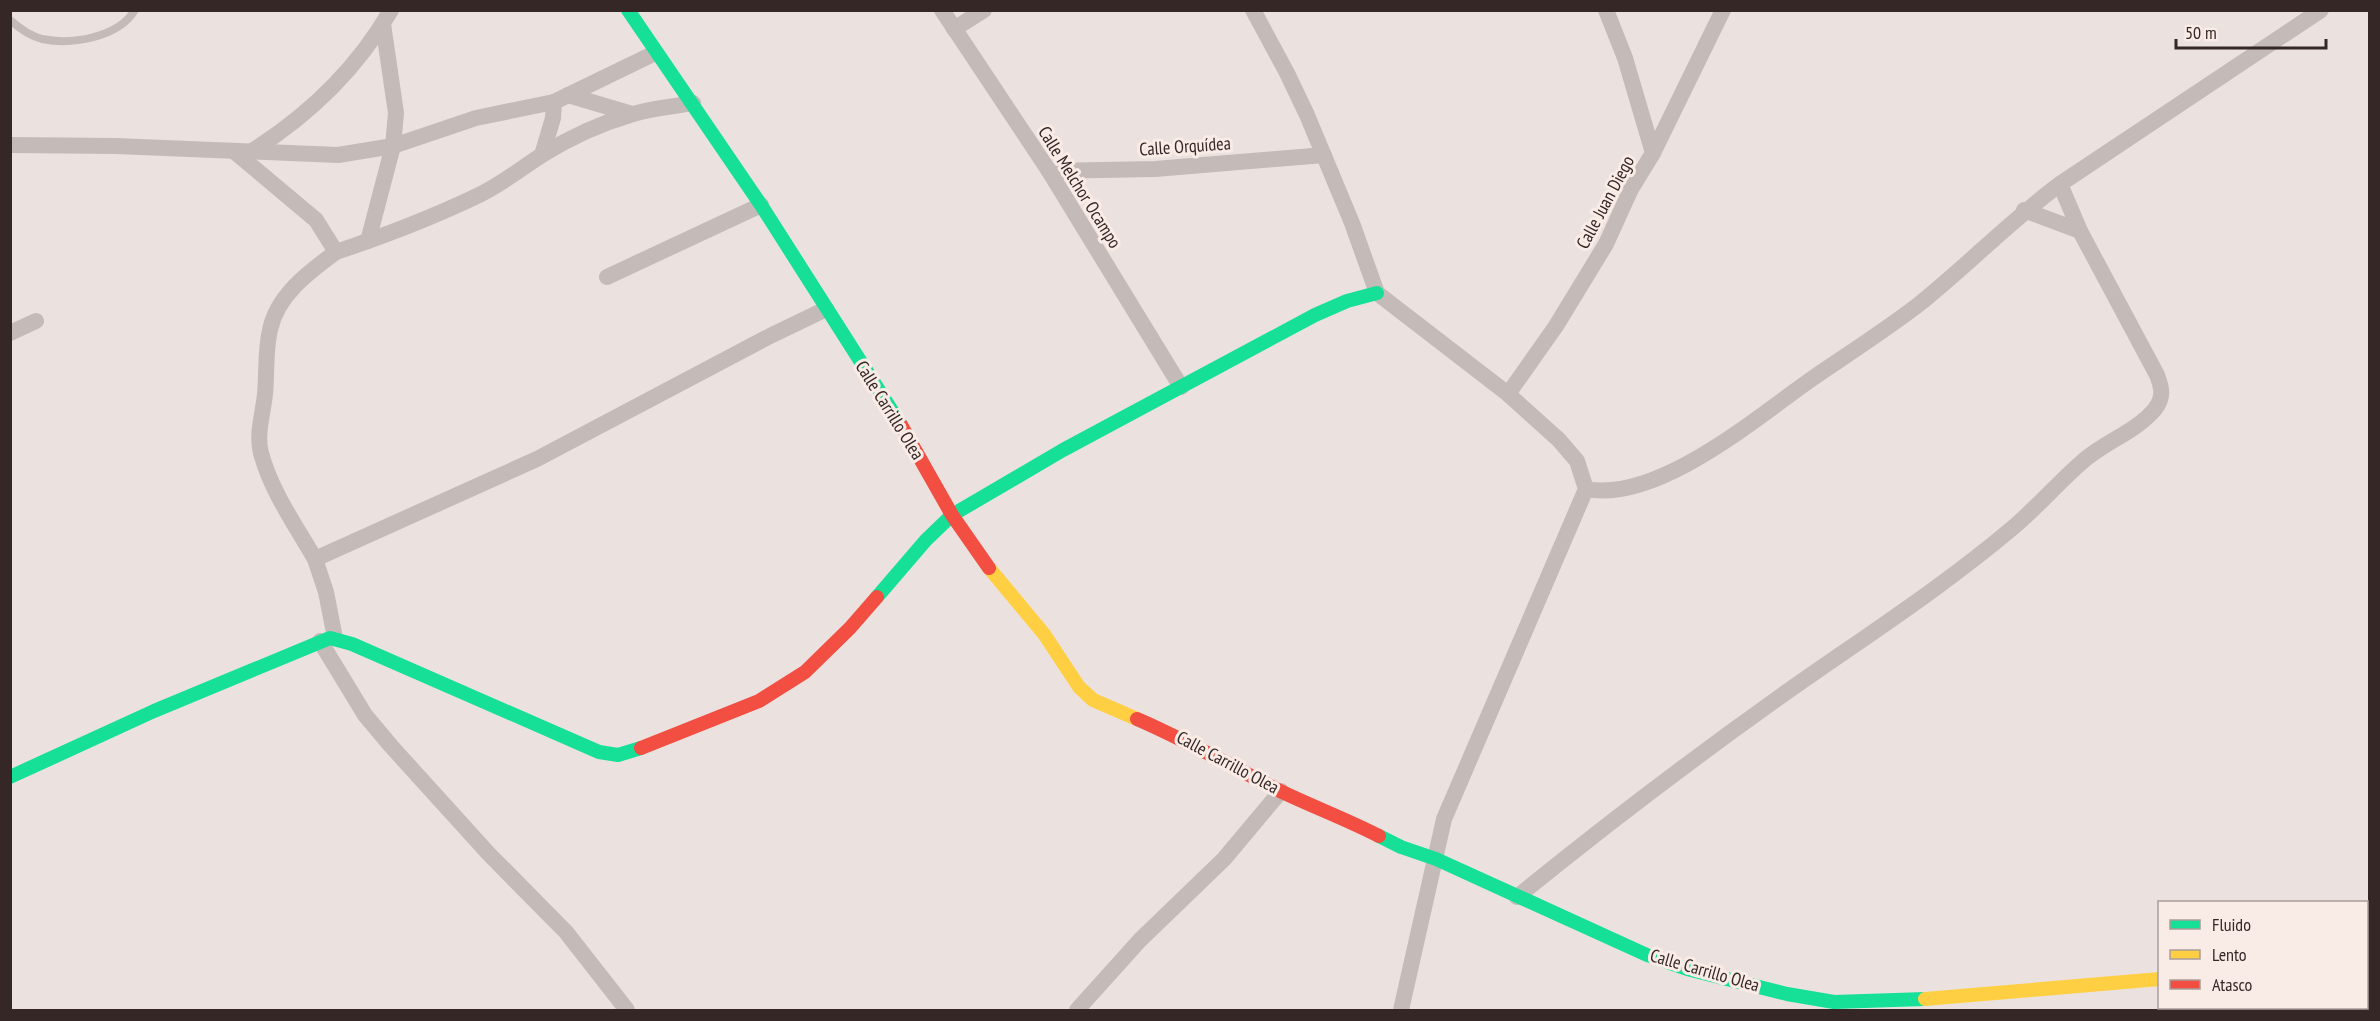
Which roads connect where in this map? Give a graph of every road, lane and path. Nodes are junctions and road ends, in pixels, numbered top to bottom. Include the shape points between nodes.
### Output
1 (135, 10) edge
2 (628, 10) edge
3 (942, 10) edge
4 (984, 10) edge
5 (1253, 10) edge
6 (1606, 10) edge
7 (1723, 10) edge
8 (2321, 10) edge
9 (387, 17) edge
10 (10, 20) edge
11 (954, 29) junction
12 (655, 53) junction
13 (561, 99) junction
14 (693, 103) junction
15 (632, 114) junction
16 (10, 145) edge
17 (393, 146) junction
18 (243, 152) junction
19 (1653, 153) junction
20 (1324, 154) junction
21 (542, 155) junction
22 (1049, 171) junction
23 (2060, 184) junction
24 (761, 205) junction
25 (2024, 210) junction
26 (2080, 231) junction
27 (368, 241) junction
28 (336, 252) junction
29 (607, 277) dead end
30 (1377, 293) junction
31 (826, 309) junction
32 (36, 321) dead end
33 (10, 333) edge
34 (1181, 387) junction
35 (1508, 394) junction
36 (1586, 489) junction
37 (952, 515) junction
38 (315, 560) junction
39 (327, 640) junction
40 (10, 777) edge
41 (1281, 791) junction
42 (1436, 859) junction
43 (1517, 897) junction
44 (2158, 979) edge
45 (1834, 1006) edge
46 (627, 1011) edge
47 (1077, 1011) edge
48 (1401, 1011) edge

1 - 10 lane via 132,17 117,27 65,42 40,38
2 - 12 street, Calle Carrillo Olea
3 - 11 street, Calle Melchor Ocampo
4 - 11 street
5 - 20 street
6 - 19 street, Calle Juan Diego via 1625,58
7 - 19 street
8 - 23 street
9 - 17 street via 396,113
9 - 18 street via 322,99 284,131
11 - 22 street, Calle Melchor Ocampo
12 - 13 street
12 - 14 street, Calle Carrillo Olea
13 - 15 street
13 - 17 street via 476,118
13 - 21 street
14 - 15 street
14 - 24 street, Calle Carrillo Olea
15 - 21 street
16 - 18 street
17 - 18 street via 338,155
17 - 27 street
18 - 28 street via 316,220
19 - 35 street, Calle Juan Diego via 1631,189 1606,244
20 - 22 street, Calle Orquídea via 1155,169
20 - 30 street
21 - 27 street via 478,196
22 - 34 street, Calle Melchor Ocampo
23 - 25 street
23 - 26 street
24 - 29 street
24 - 31 street, Calle Carrillo Olea
25 - 26 street
25 - 36 street via 1918,304 1720,444 1637,485 1617,491
26 - 43 street via 2157,375 2162,397 2156,408 2082,462 2016,525 1965,566 1708,748
27 - 28 street
28 - 38 street via 295,286 273,318 260,429 261,451 269,477
30 - 34 street via 1315,315
30 - 35 street
31 - 37 street, Calle Carrillo Olea via 903,429
31 - 38 street via 537,459
32 - 33 street
34 - 37 street
35 - 36 street via 1568,449 1577,461
36 - 42 street via 1455,791 1437,843
37 - 39 street via 805,672 759,701 618,755 599,752
37 - 41 street, Calle Carrillo Olea via 994,575 1044,634 1079,687 1093,700 1177,736
38 - 39 street via 326,592
39 - 40 street via 154,711
39 - 46 street via 365,715 488,853 566,932
41 - 42 street, Calle Carrillo Olea via 1407,850
41 - 47 street via 1224,859 1140,940
42 - 43 street, Calle Carrillo Olea
42 - 48 street
43 - 45 street, Calle Carrillo Olea via 1647,955
44 - 45 street, Calle Carrillo Olea

